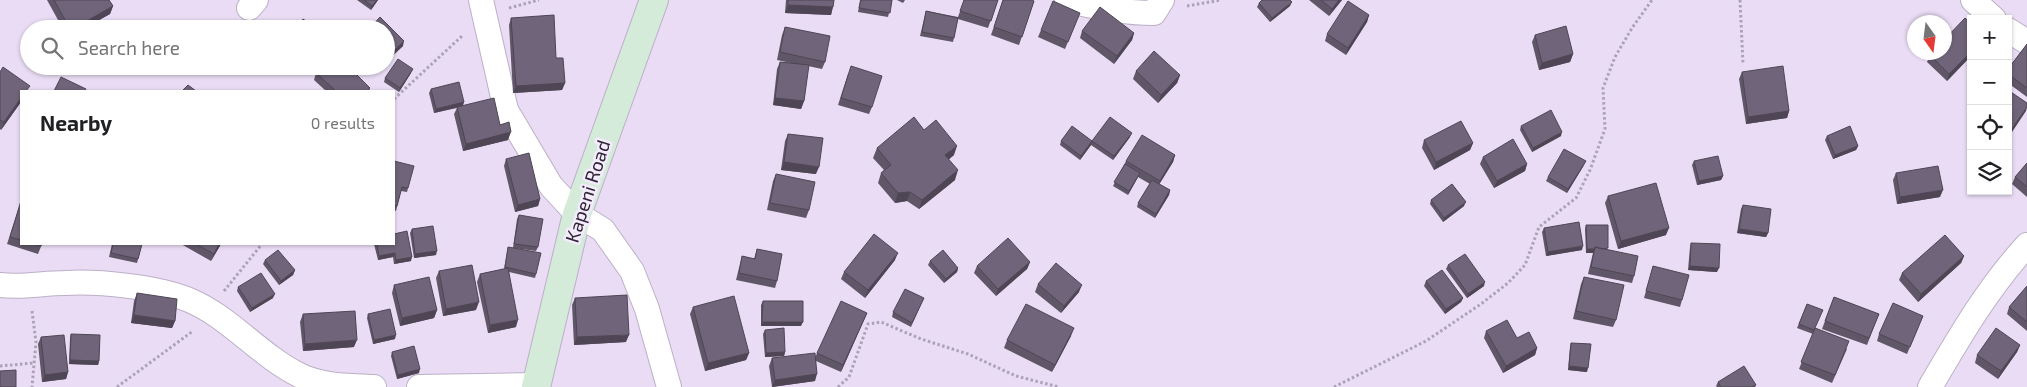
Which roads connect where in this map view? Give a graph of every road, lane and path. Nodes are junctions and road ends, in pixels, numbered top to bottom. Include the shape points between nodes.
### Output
1 (539, 0) edge
2 (654, 0) edge
3 (1067, 0) edge
4 (1162, 0) edge
5 (1652, 0) edge
6 (1740, 0) edge
7 (1973, 0) edge
8 (483, 7) edge
9 (1990, 15) edge
10 (2012, 33) edge
11 (2027, 42) edge
12 (1743, 64) dead end
13 (395, 98) edge
14 (577, 214) junction
15 (2027, 245) edge
16 (0, 285) edge
17 (27, 286) junction
18 (34, 363) junction
19 (0, 366) edge
20 (536, 386) edge
21 (32, 387) edge
22 (374, 387) edge
23 (419, 387) edge
24 (669, 387) edge
25 (838, 387) edge
26 (1059, 387) edge
27 (1334, 387) edge
28 (1930, 387) edge

1 - 8 path
2 - 14 main road, Kapeni Road
3 - 4 street via 1102,10 1154,13
5 - 27 path via 1615,57 1602,88 1606,129 1590,170 1576,198 1539,227 1525,265 1481,304 1426,341
6 - 12 path
7 - 9 street
8 - 13 path
8 - 14 street via 506,110 551,186
10 - 11 street
14 - 20 main road, Kapeni Road
14 - 24 street via 603,230 632,271 647,309
15 - 28 street via 1979,303
16 - 17 street
17 - 18 path via 36,330
17 - 22 street via 65,282 108,284 188,300 300,376 336,385
18 - 19 path
18 - 21 path
20 - 23 street
25 - 26 path via 849,377 868,324 881,322 921,340 968,354 1016,376

